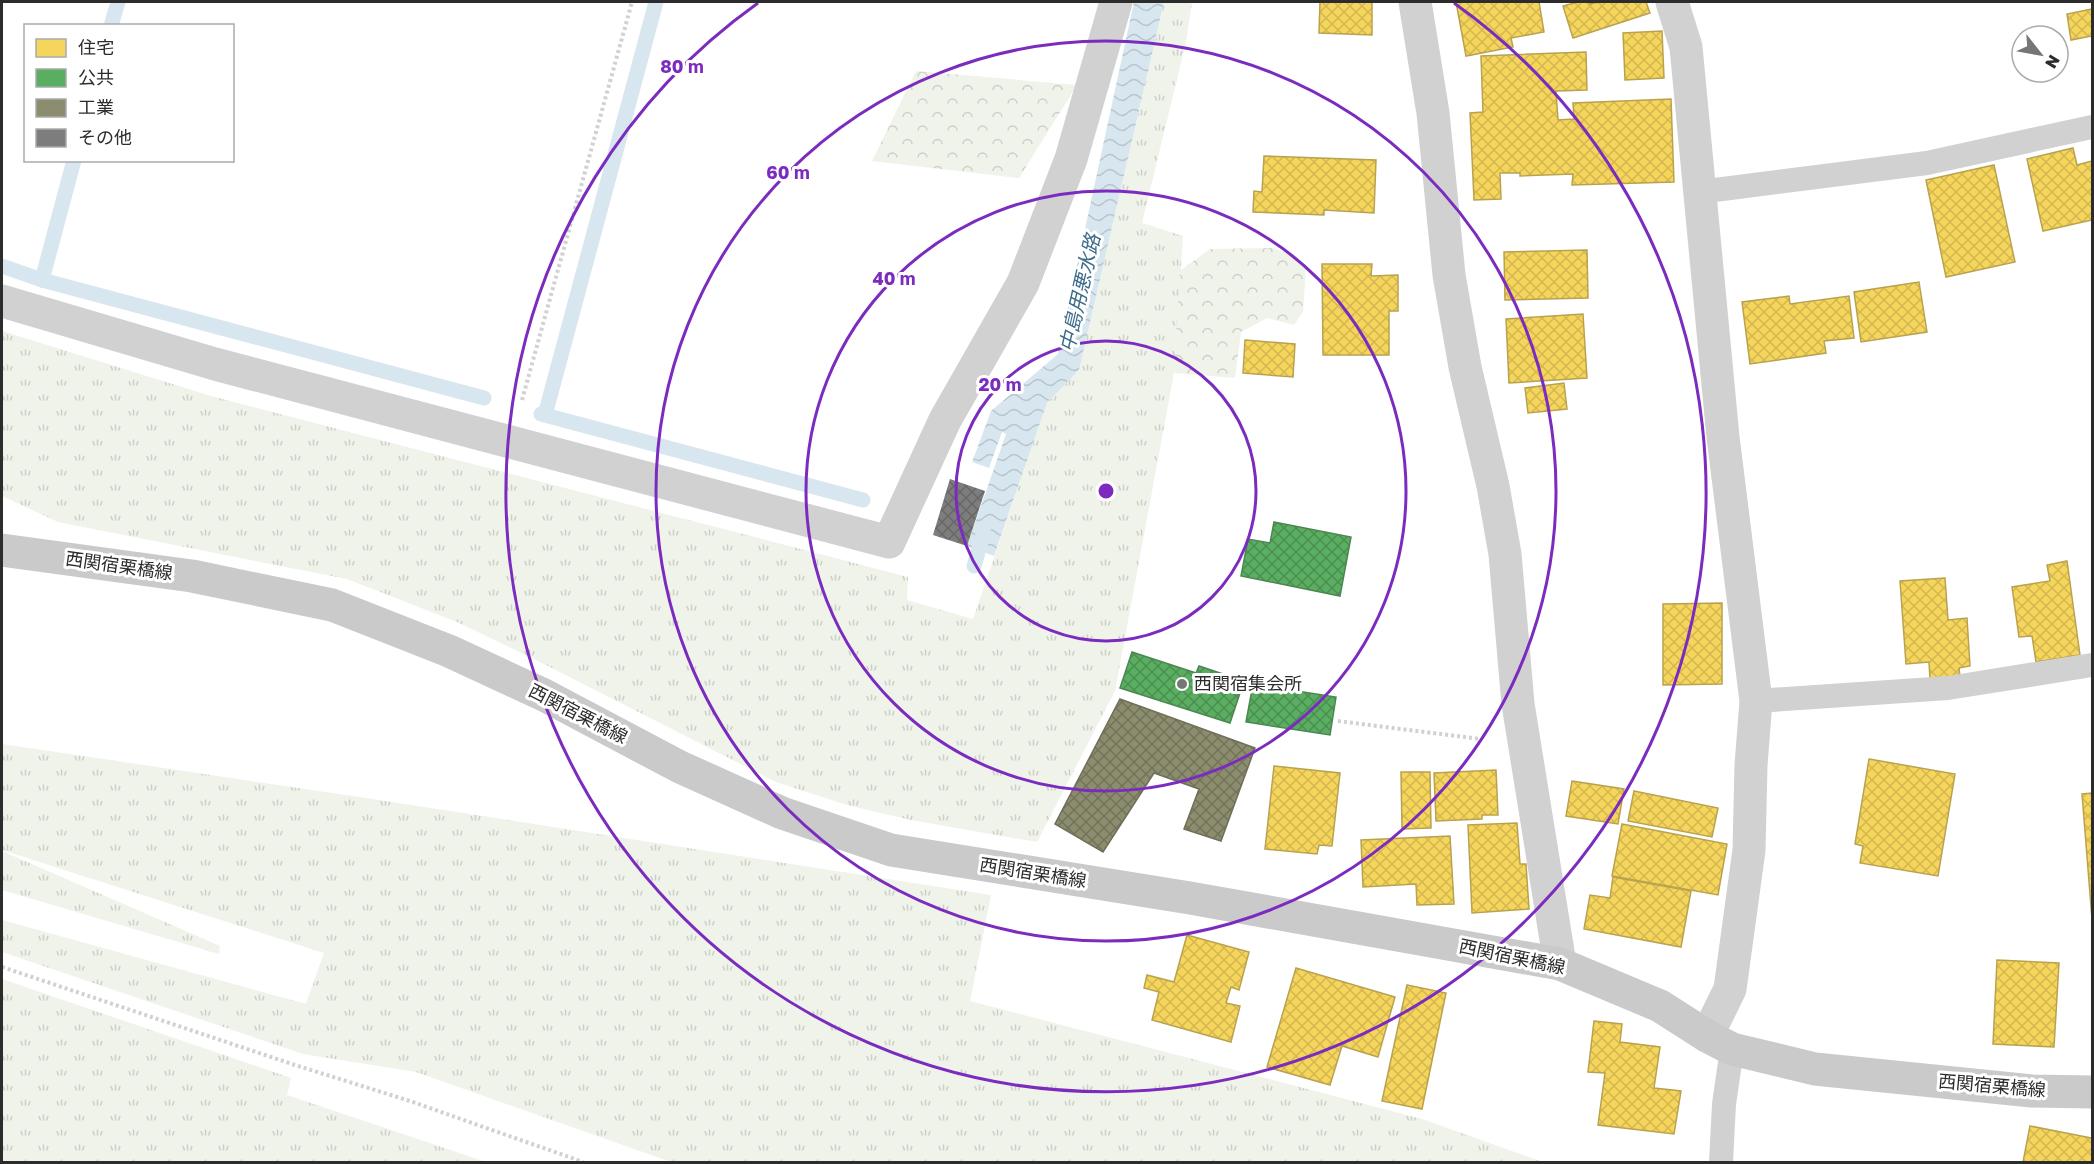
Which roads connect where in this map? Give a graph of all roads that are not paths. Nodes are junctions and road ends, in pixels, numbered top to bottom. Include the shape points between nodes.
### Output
1 (1116, 2) edge
2 (1415, 2) edge
3 (1672, 2) edge
4 (2092, 127) edge
5 (1699, 192) junction
6 (2, 302) edge
7 (2, 550) edge
8 (2092, 665) edge
9 (1756, 701) junction
10 (1560, 964) junction
11 (1720, 1042) junction
12 (2092, 1092) edge
13 (1721, 1162) edge

1 - 6 street via 1071,159 1023,283 945,420 889,542 215,364
2 - 10 street via 1433,114 1449,275 1504,554 1518,704
3 - 5 street via 1686,47
4 - 5 lane via 1927,163
5 - 9 street via 1723,437
7 - 10 main road, 西関宿栗橋線 via 192,576 332,605 512,680 680,767 782,813 891,850
8 - 9 lane via 1948,688
9 - 11 street via 1749,850
10 - 11 main road, 西関宿栗橋線 via 1660,1006
11 - 12 main road, 西関宿栗橋線 via 1815,1068 2032,1091
11 - 13 lane via 1724,1104

